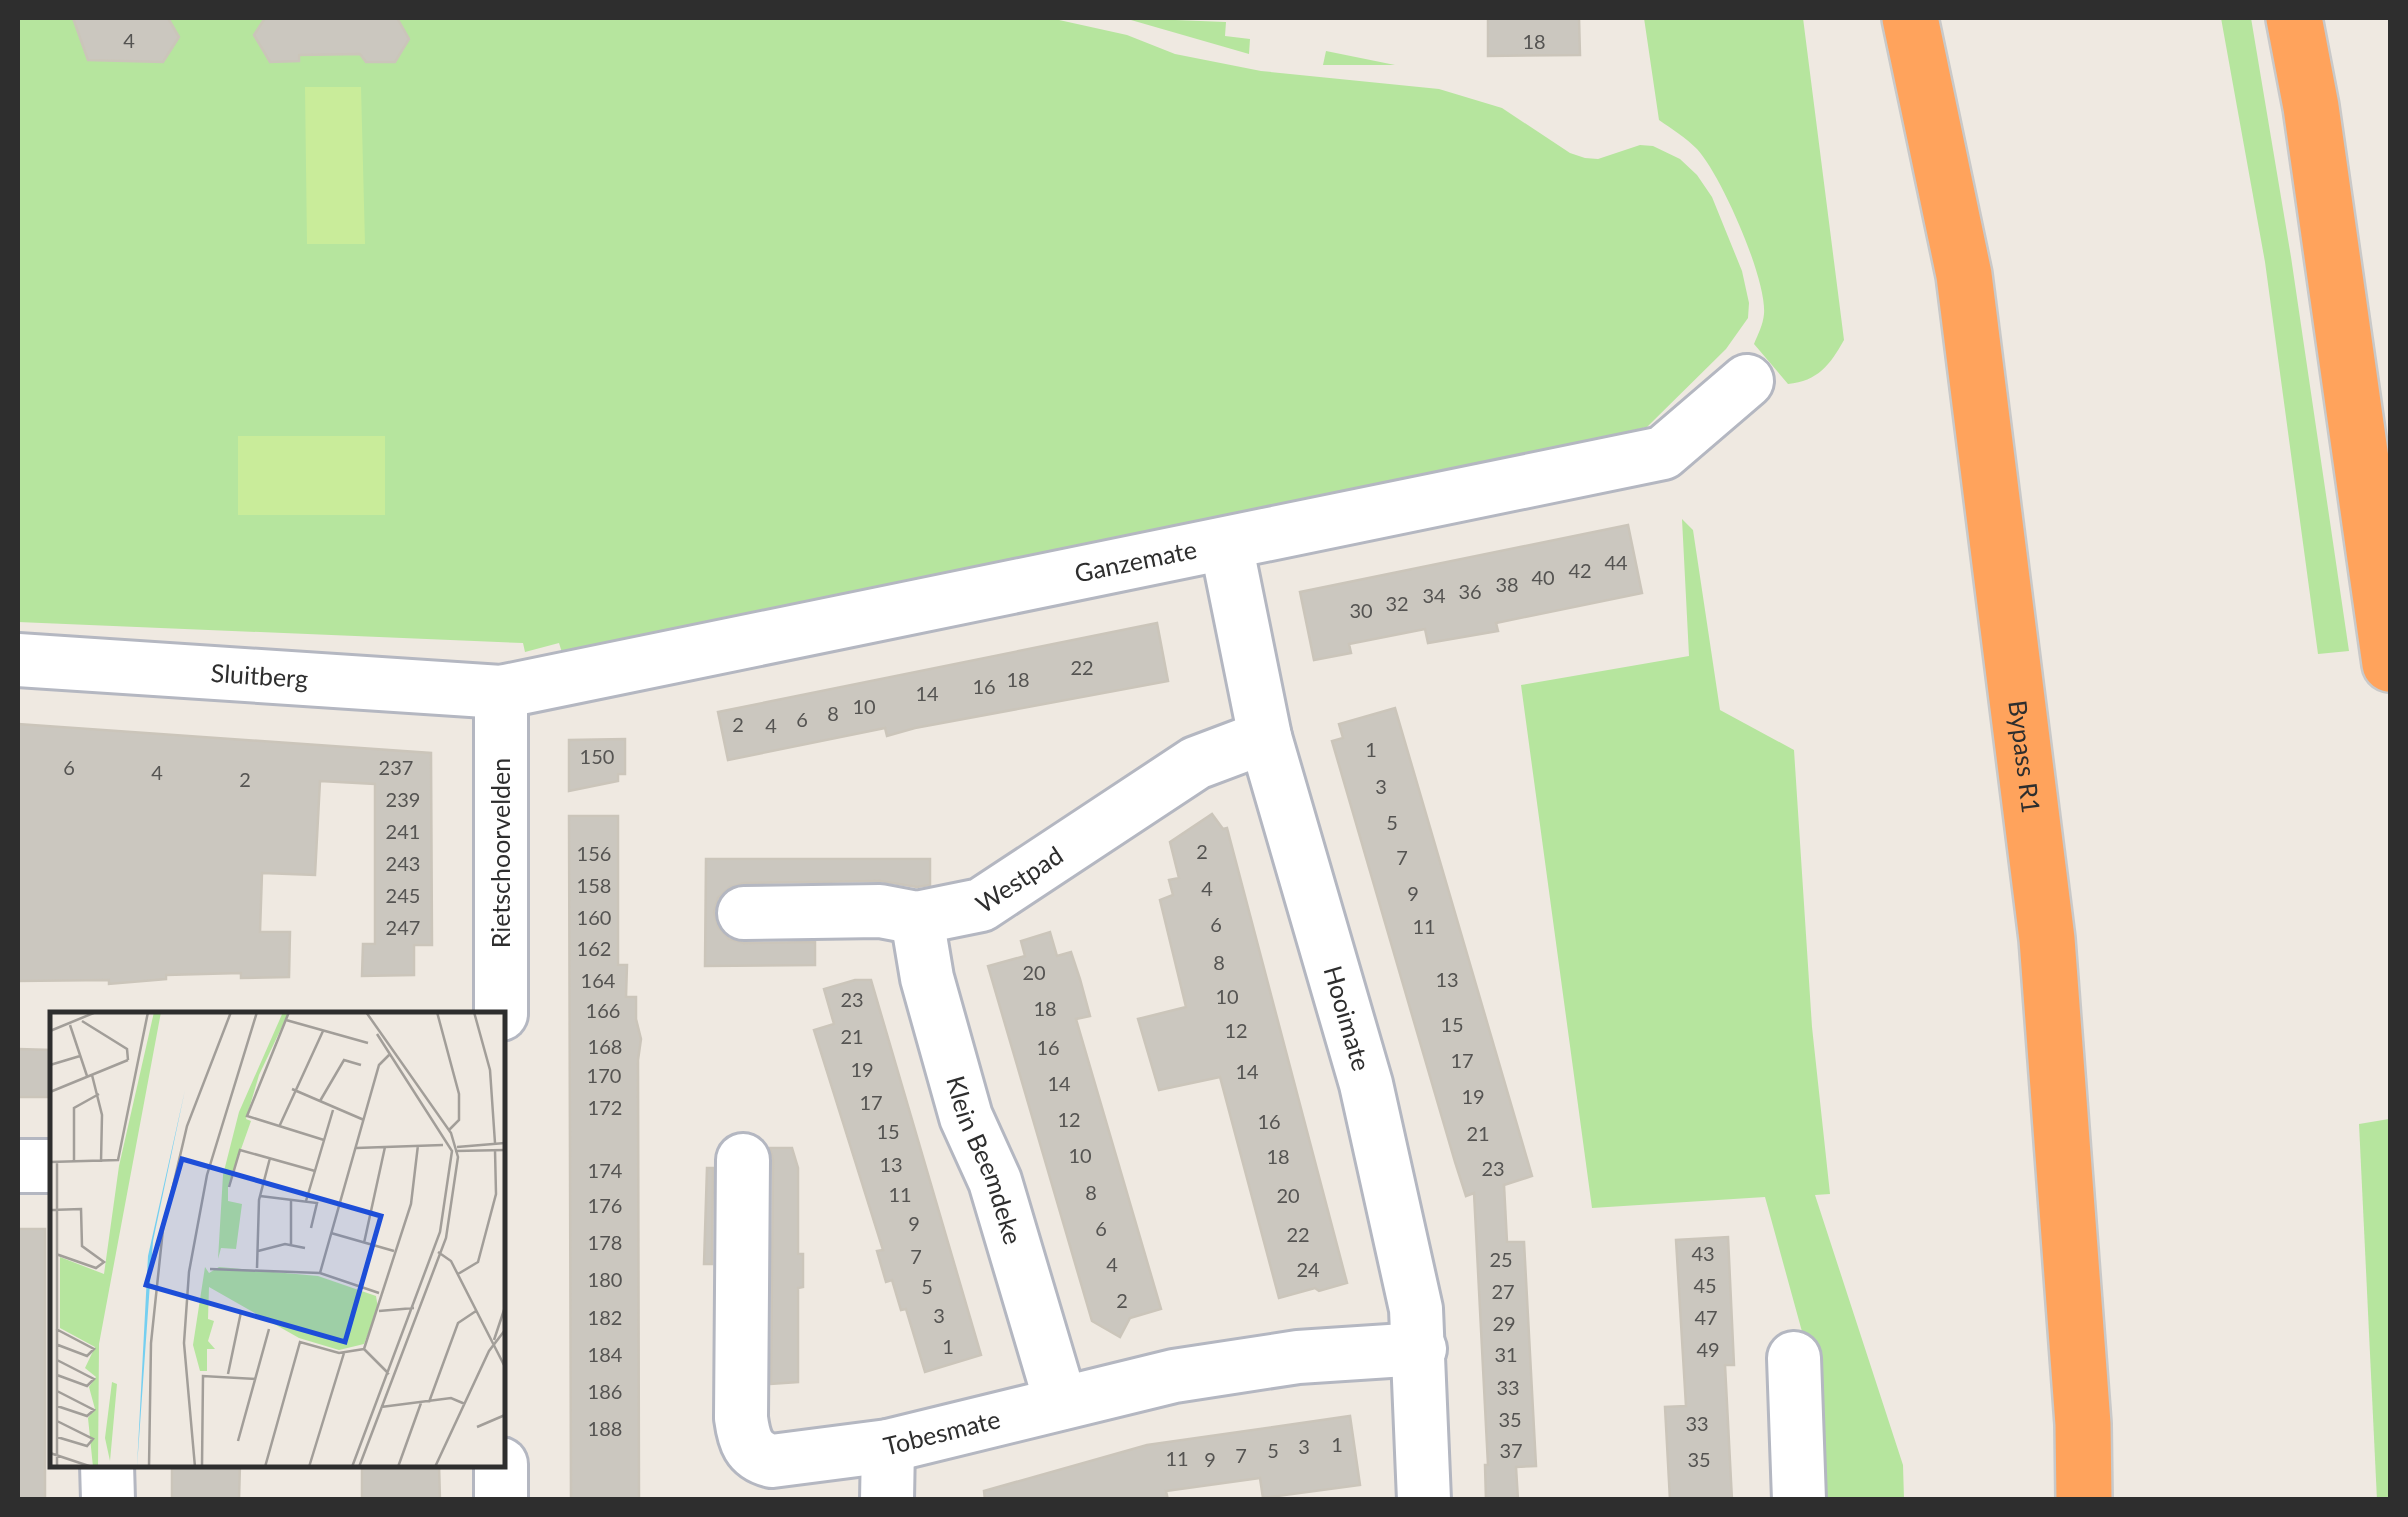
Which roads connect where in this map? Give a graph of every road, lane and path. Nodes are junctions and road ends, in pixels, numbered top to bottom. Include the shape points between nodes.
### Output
1 (1910, 18) edge
2 (2294, 18) edge
3 (1746, 381) dead end
4 (1226, 544) junction
5 (18, 660) edge
6 (2390, 664) edge
7 (501, 692) junction
8 (1265, 736) junction
9 (744, 914) dead end
10 (917, 918) junction
11 (501, 1012) edge
12 (743, 1160) dead end
13 (18, 1166) edge
14 (50, 1166) edge
15 (1420, 1349) junction
16 (1794, 1358) dead end
17 (1061, 1403) junction
18 (888, 1446) junction
19 (108, 1467) edge
20 (502, 1467) edge
21 (108, 1500) edge
22 (501, 1500) edge
23 (887, 1500) edge
24 (1424, 1500) edge
25 (1799, 1500) edge
26 (2084, 1500) edge

1 - 26 highway, Bypass R1 via 1964,275 2044,919
2 - 6 highway
3 - 4 street, Ganzemate via 1663,453
4 - 7 street, Ganzemate
4 - 8 street, Hooimate
5 - 7 street, Sluitberg
7 - 11 street, Rietschoorvelden
8 - 10 street, Westpad via 1196,763 981,905
8 - 15 street, Hooimate via 1366,1084
9 - 10 street, Westpad via 880,911
10 - 17 street, Klein Beemdeke via 966,1117 994,1181
12 - 18 street, Tobesmate via 741,1418 749,1449 772,1461
13 - 14 street
15 - 17 street, Tobesmate via 1298,1357
15 - 24 street, Hooimate
16 - 25 street
17 - 18 street, Tobesmate
18 - 23 street
19 - 21 street
20 - 22 street

